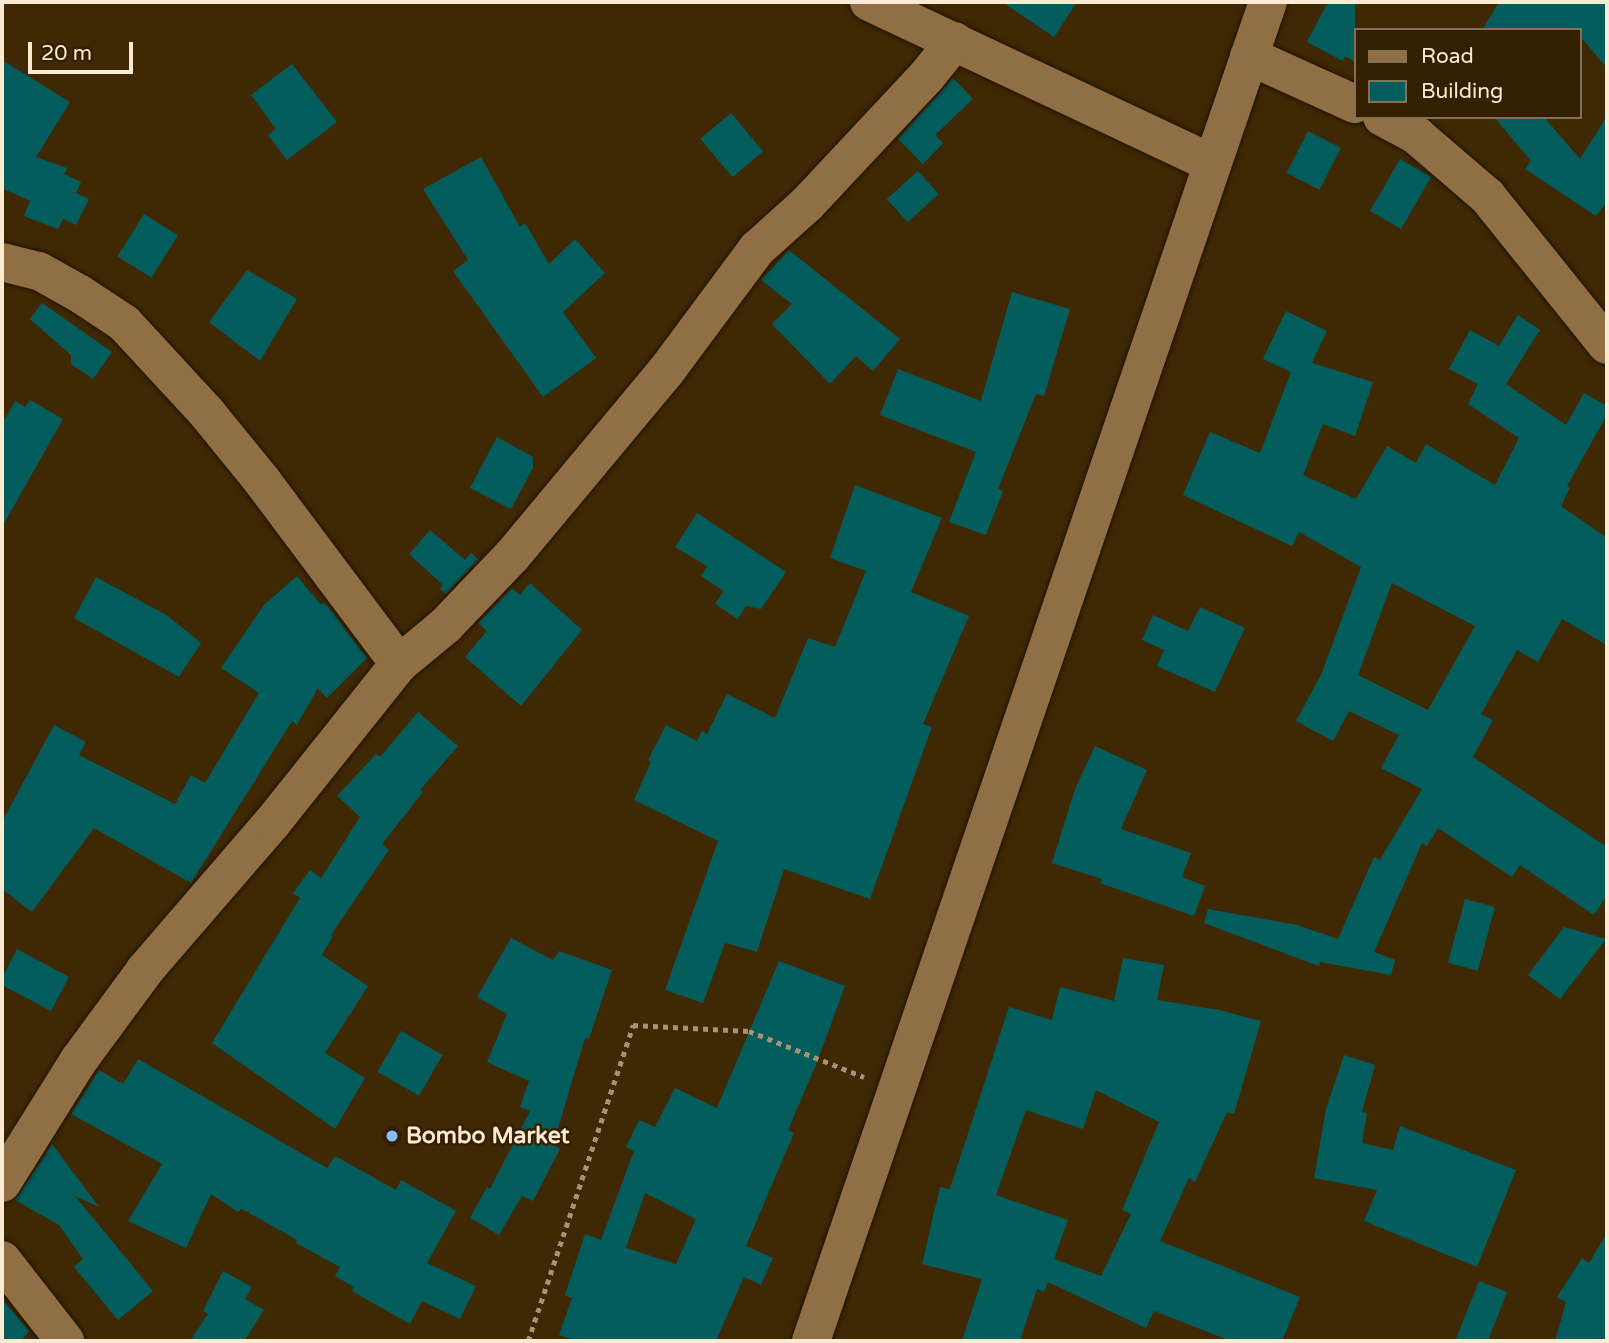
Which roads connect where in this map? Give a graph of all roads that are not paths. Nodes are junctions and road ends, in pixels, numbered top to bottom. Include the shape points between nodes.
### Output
1 (869, 2) edge
2 (1268, 2) edge
3 (955, 41) junction
4 (1249, 56) junction
5 (1354, 104) edge
6 (1386, 119) edge
7 (1211, 163) junction
8 (2, 262) edge
9 (1607, 345) edge
10 (399, 664) junction
11 (2, 1183) edge
12 (2, 1260) edge
13 (65, 1341) edge
14 (811, 1341) edge

1 - 3 street
2 - 4 street
3 - 7 street
3 - 10 street via 807,204 757,250 667,370 512,556 446,625
4 - 5 street
4 - 7 street
6 - 9 street via 1417,136 1487,196
7 - 14 street
8 - 10 street via 38,271 124,323 247,462
10 - 11 street via 272,823 145,970 79,1060
12 - 13 street

